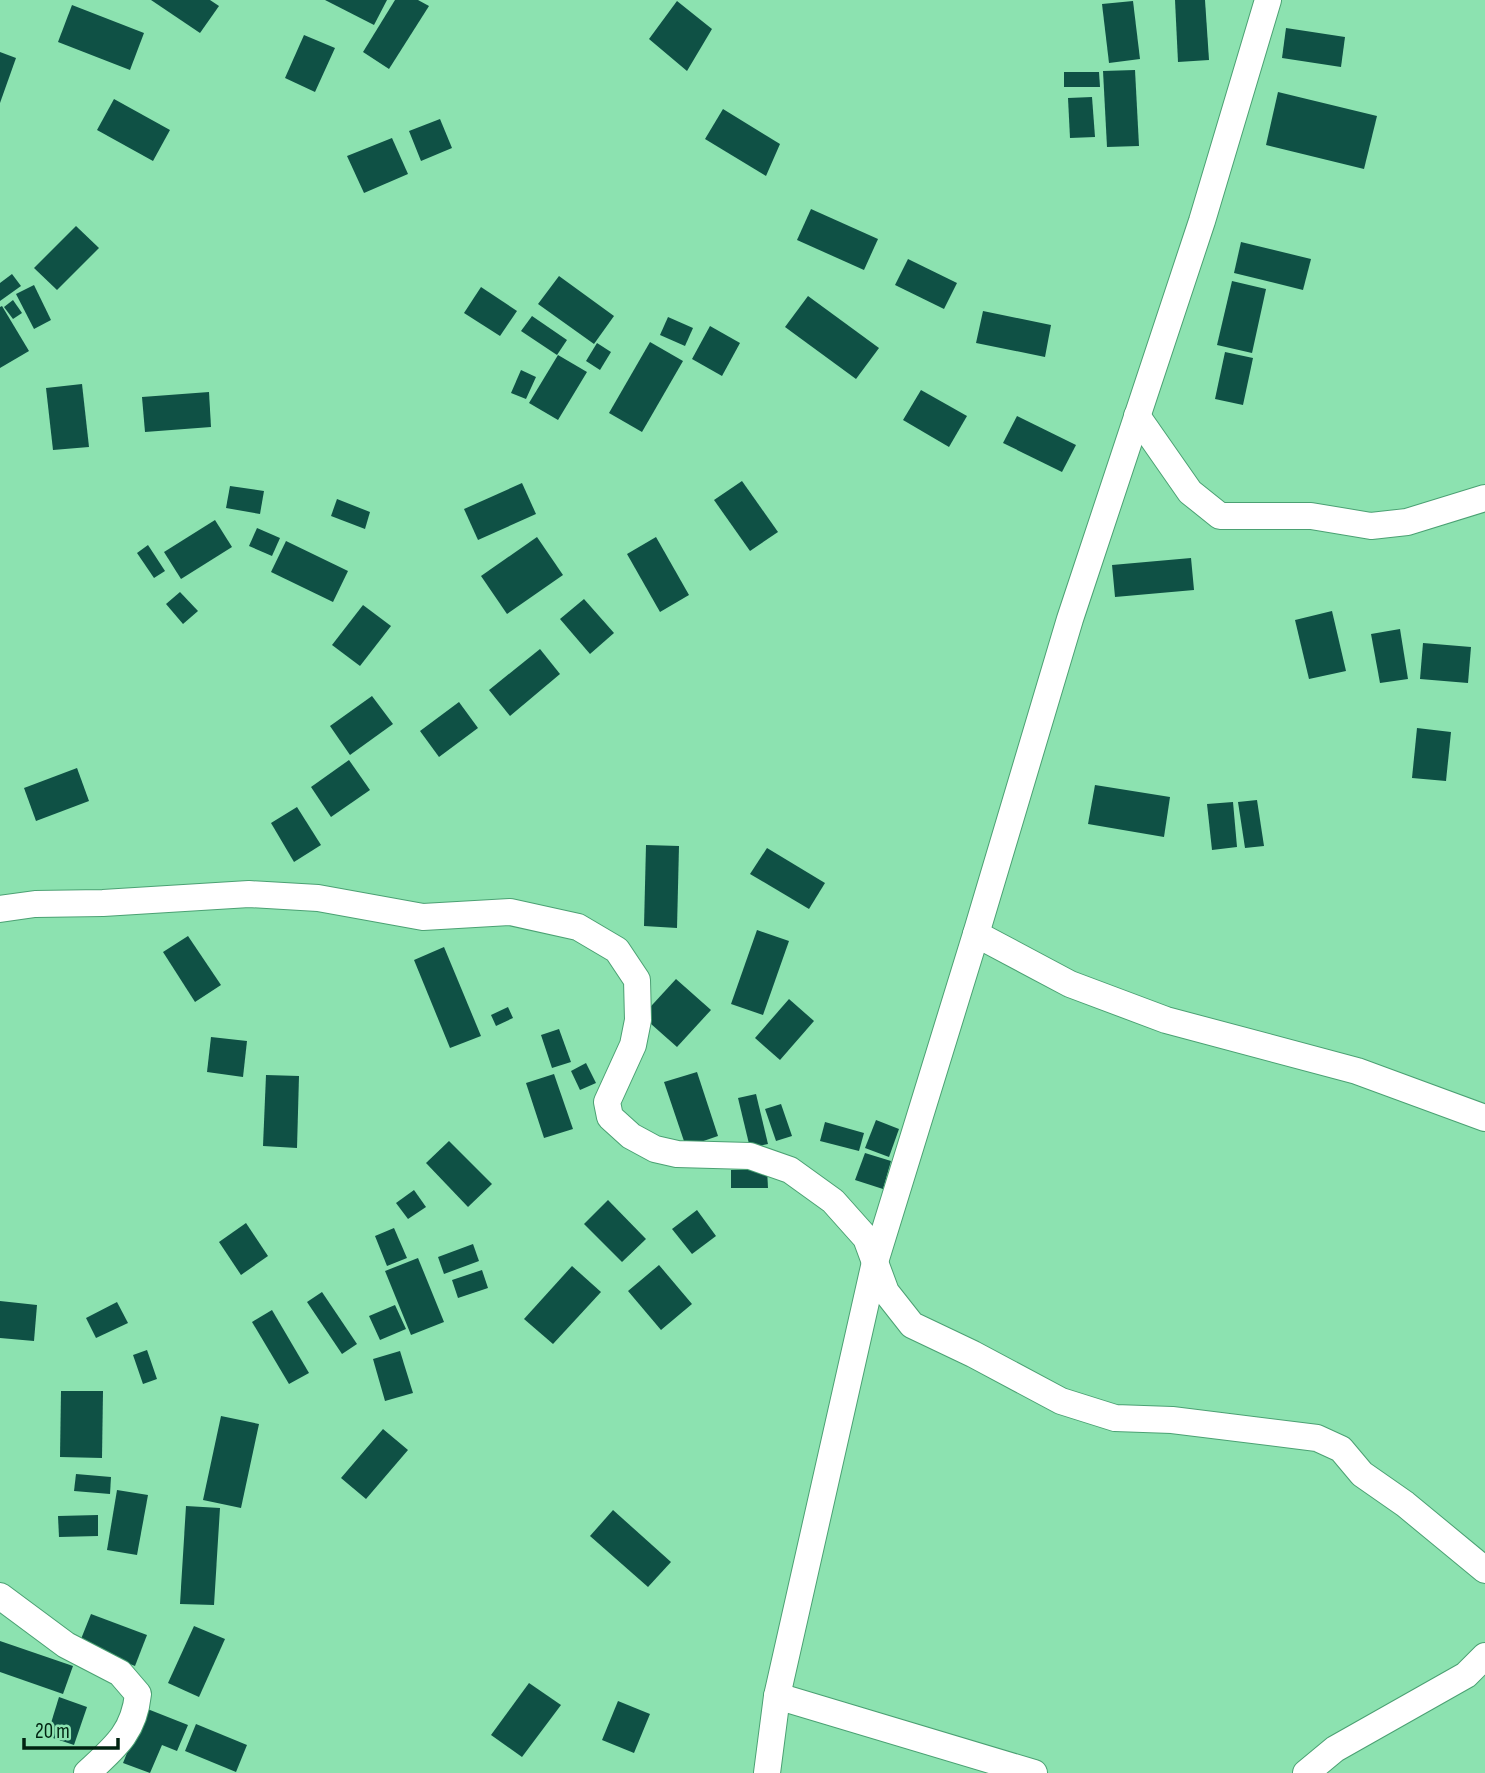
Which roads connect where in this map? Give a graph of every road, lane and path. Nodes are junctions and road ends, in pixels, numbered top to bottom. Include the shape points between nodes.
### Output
1 (1268, 0) edge
2 (1138, 416) junction
3 (1485, 498) edge
4 (0, 909) edge
5 (976, 934) junction
6 (1485, 1118) edge
7 (875, 1262) junction
8 (1485, 1570) edge
9 (0, 1596) edge
10 (1485, 1656) edge
11 (777, 1696) junction
12 (88, 1773) edge
13 (767, 1773) edge
14 (1034, 1773) edge
15 (1306, 1773) edge

1 - 2 street
2 - 3 street via 1190,492 1220,516 1311,516 1371,526 1407,522
2 - 5 street via 1070,619
4 - 7 street via 249,894 318,898 423,917 510,912 578,928 617,950 637,980 638,1020 633,1045 607,1101 610,1117 655,1149 750,1156 790,1170 833,1201 866,1238
5 - 6 street via 1070,984 1166,1020 1357,1071
5 - 7 street
7 - 8 street via 886,1292 912,1325 1061,1401 1115,1418 1172,1420 1317,1438 1341,1449 1362,1474
7 - 11 street
9 - 12 street via 66,1645 120,1673 138,1694 136,1713 122,1740
10 - 15 street via 1466,1675 1335,1749
11 - 13 street
11 - 14 street

